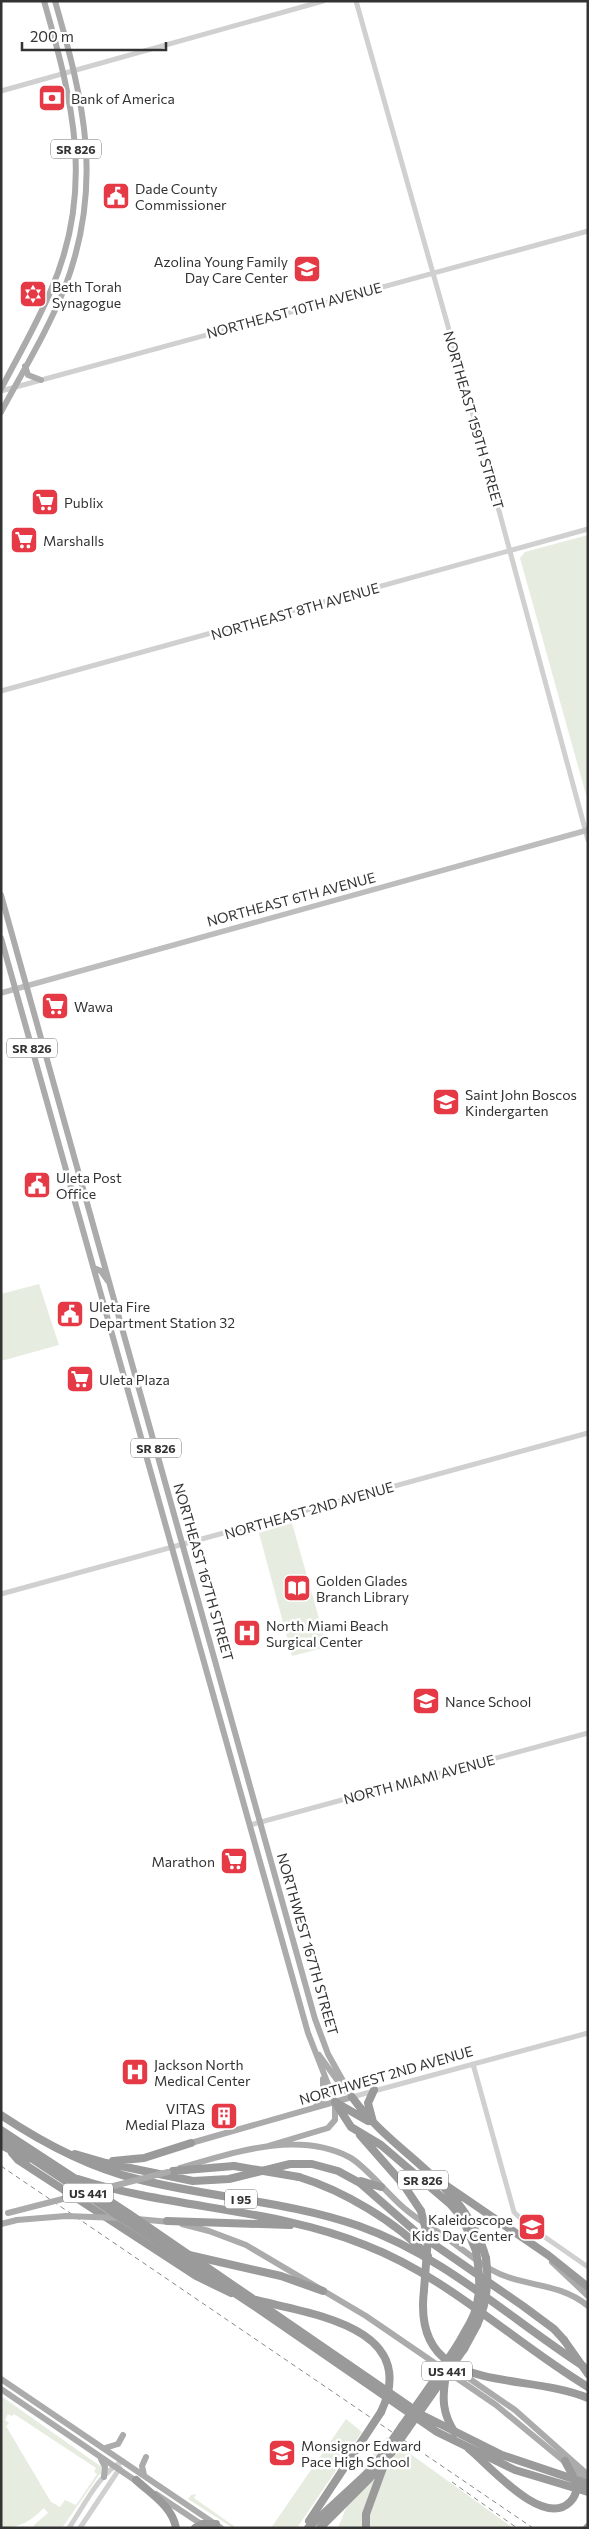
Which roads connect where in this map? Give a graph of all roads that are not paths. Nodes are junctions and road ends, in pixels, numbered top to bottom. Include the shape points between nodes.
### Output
1 (44, 1) edge
2 (56, 1) edge
3 (323, 1) edge
4 (356, 1) edge
5 (75, 71) junction
6 (64, 73) junction
7 (1, 91) edge
8 (588, 230) edge
9 (433, 272) junction
10 (25, 366) junction
11 (41, 380) junction
12 (14, 388) junction
13 (1, 390) edge
14 (1, 412) edge
15 (588, 529) edge
16 (510, 551) junction
17 (1, 691) edge
18 (586, 830) edge
19 (588, 840) edge
20 (1, 895) edge
21 (1, 938) edge
22 (27, 986) junction
23 (16, 989) junction
24 (1, 993) edge
25 (51, 1113) junction
26 (66, 1126) junction
27 (55, 1129) junction
28 (70, 1142) junction
29 (90, 1253) junction
30 (105, 1265) junction
31 (94, 1268) junction
32 (111, 1284) junction
33 (129, 1391) junction
34 (144, 1405) junction
35 (133, 1408) junction
36 (150, 1426) junction
37 (588, 1434) edge
38 (183, 1545) junction
39 (173, 1548) junction
40 (1, 1594) edge
41 (206, 1669) junction
42 (222, 1684) junction
43 (211, 1686) junction
44 (226, 1698) junction
45 (588, 1733) edge
46 (260, 1822) junction
47 (250, 1825) junction
48 (284, 1949) junction
49 (299, 1962) junction
50 (588, 2032) edge
51 (312, 2043) junction
52 (472, 2064) junction
53 (323, 2073) junction
54 (374, 2090) junction
55 (352, 2097) junction
56 (335, 2102) junction
57 (314, 2108) junction
58 (1, 2115) edge
59 (374, 2124) junction
60 (351, 2127) junction
61 (1, 2130) edge
62 (1, 2138) edge
63 (191, 2143) joint
64 (1, 2145) edge
65 (268, 2146) junction
66 (10, 2150) junction
67 (66, 2152) junction
68 (101, 2161) junction
69 (170, 2172) junction
70 (347, 2176) junction
71 (436, 2178) junction
72 (380, 2187) junction
73 (5, 2214) edge
74 (167, 2221) junction
75 (1, 2224) edge
76 (297, 2224) junction
77 (136, 2236) junction
78 (540, 2251) junction
79 (434, 2262) junction
80 (588, 2267) edge
81 (588, 2287) edge
82 (323, 2291) junction
83 (588, 2296) edge
84 (588, 2306) edge
85 (474, 2323) junction
86 (461, 2346) junction
87 (445, 2360) junction
88 (588, 2370) edge
89 (588, 2374) edge
90 (1, 2379) edge
91 (440, 2383) junction
92 (588, 2387) edge
93 (1, 2389) edge
94 (588, 2398) edge
95 (123, 2435) dead end
96 (105, 2448) junction
97 (388, 2451) junction
98 (99, 2456) junction
99 (146, 2457) dead end
100 (123, 2461) junction
101 (385, 2461) junction
102 (565, 2461) junction
103 (117, 2467) junction
104 (144, 2475) junction
105 (588, 2475) edge
106 (104, 2477) junction
107 (136, 2480) junction
108 (588, 2482) edge
109 (588, 2492) edge
110 (307, 2525) edge
111 (201, 2526) edge
112 (218, 2526) edge
113 (69, 2528) edge
114 (80, 2528) edge
115 (176, 2528) edge
116 (320, 2528) edge
117 (366, 2528) edge

1 - 6 main road, SR 826
2 - 5 main road, SR 826
3 - 5 street
4 - 9 street, NORTHEAST 159TH STREET
5 - 6 street
5 - 10 main road, SR 826 via 88,154 83,219 65,286
6 - 7 street
6 - 13 main road, SR 826 via 75,127 77,157 70,226 52,289
8 - 9 street, NORTHEAST 10TH AVENUE
9 - 11 street, NORTHEAST 10TH AVENUE
9 - 16 street, NORTHEAST 159TH STREET
10 - 11 main road via 28,375
10 - 12 main road, SR 826
11 - 12 street, NORTHEAST 10TH AVENUE
12 - 13 street, NORTHEAST 10TH AVENUE
12 - 14 main road, SR 826
15 - 16 street, NORTHEAST 8TH AVENUE
16 - 17 street, NORTHEAST 8TH AVENUE
16 - 18 street, NORTHEAST 159TH STREET
18 - 19 street, NORTHEAST 159TH STREET
18 - 22 main road, NORTHEAST 6TH AVENUE
20 - 22 main road, NORTHEAST 167TH STREET / SR 826
21 - 23 main road, NORTHEAST 167TH STREET / SR 826
22 - 23 main road, NORTHEAST 6TH AVENUE
22 - 26 main road, NORTHEAST 167TH STREET / SR 826
23 - 24 main road, NORTHEAST 6TH AVENUE
23 - 25 main road, NORTHEAST 167TH STREET / SR 826
25 - 26 main road
25 - 27 main road, NORTHEAST 167TH STREET / SR 826
26 - 28 main road, NORTHEAST 167TH STREET / SR 826
27 - 28 main road
27 - 29 main road, NORTHEAST 167TH STREET / SR 826
28 - 30 main road, NORTHEAST 167TH STREET / SR 826
29 - 30 main road
29 - 31 main road, NORTHEAST 167TH STREET / SR 826
30 - 32 main road, NORTHEAST 167TH STREET / SR 826
31 - 32 main road via 101,1271
31 - 33 main road, NORTHEAST 167TH STREET / SR 826
32 - 34 main road, NORTHEAST 167TH STREET / SR 826
33 - 34 main road
33 - 35 main road, NORTHEAST 167TH STREET / SR 826
34 - 36 main road, NORTHEAST 167TH STREET / SR 826
35 - 36 main road via 140,1410
35 - 39 main road, NORTHEAST 167TH STREET / SR 826
36 - 38 main road, NORTHEAST 167TH STREET / SR 826
37 - 38 street, NORTHEAST 2ND AVENUE
38 - 39 street, NORTHEAST 2ND AVENUE
38 - 42 main road, NORTHEAST 167TH STREET / SR 826
39 - 40 street, NORTHEAST 2ND AVENUE
39 - 41 main road, NORTHEAST 167TH STREET / SR 826
41 - 42 main road
41 - 43 main road, NORTHEAST 167TH STREET / SR 826
42 - 44 main road, NORTHEAST 167TH STREET / SR 826
43 - 44 main road
43 - 47 main road, NORTHEAST 167TH STREET / SR 826
44 - 46 main road, NORTHEAST 167TH STREET / SR 826
45 - 46 street, NORTH MIAMI AVENUE
46 - 47 street, NORTH MIAMI AVENUE
46 - 49 main road, NORTHWEST 167TH STREET / SR 826
47 - 48 main road, NORTHWEST 167TH STREET / SR 826
48 - 49 main road
48 - 51 main road, NORTHWEST 167TH STREET / SR 826
49 - 55 main road, NORTHWEST 167TH STREET / SR 826 via 320,2036
50 - 52 street, NORTHWEST 2ND AVENUE
51 - 53 main road, NORTHWEST 167TH STREET / SR 826
51 - 55 main road via 339,2085
52 - 54 street, NORTHWEST 2ND AVENUE
52 - 80 street via 514,2212 528,2226
53 - 56 main road, NORTHWEST 167TH STREET / SR 826
53 - 57 main road via 323,2099
54 - 55 street, NORTHWEST 2ND AVENUE
54 - 59 highway via 368,2103
55 - 56 main road, NORTHWEST 2ND AVENUE
55 - 59 highway, SR 826
56 - 57 main road, NORTHWEST 2ND AVENUE
56 - 59 highway
56 - 60 highway, SR 826
56 - 65 main road via 334,2120 328,2128
57 - 63 main road, NORTHWEST 2ND AVENUE
58 - 67 highway, I 95
59 - 71 highway, SR 826
60 - 85 highway, SR 826, bridge via 381,2145 450,2204 466,2224 476,2251 479,2277
60 - 87 highway, bridge via 404,2184 421,2211 428,2238 422,2312 436,2352
61 - 108 highway, bridge via 422,2414 502,2455
62 - 109 highway, bridge via 257,2308 436,2432 515,2470
63 - 68 highway via 141,2159
64 - 66 highway, I 95
65 - 69 main road, US 441
65 - 72 main road, US 441 via 298,2144 332,2150 351,2158
66 - 76 highway, I 95 via 55,2171 118,2191
66 - 77 highway via 18,2160
67 - 68 highway
67 - 79 highway, I 95 via 89,2164 135,2179 305,2210 337,2219 379,2234
68 - 70 highway via 192,2181 229,2179 303,2163 330,2168
69 - 73 main road, US 441, bridge
69 - 79 highway, bridge via 234,2166 299,2177 357,2202 415,2243
70 - 72 highway
70 - 89 highway, bridge via 360,2183 416,2232 554,2329
71 - 78 highway
71 - 85 highway, SR 826, bridge via 474,2223 486,2258 484,2308
72 - 84 main road, US 441 via 417,2219 496,2273 563,2290
74 - 75 main road, US 441, bridge via 58,2216
74 - 76 highway via 282,2227
74 - 82 main road, US 441 via 241,2243
76 - 92 highway, I 95 via 350,2239 419,2270
77 - 82 highway via 186,2254 281,2276
77 - 110 highway, bridge via 196,2276 224,2290 253,2300 326,2316 362,2334 377,2348 387,2367 389,2387 381,2412
78 - 81 highway
78 - 83 main road
79 - 88 highway, I 95
82 - 102 main road, US 441 via 461,2380
85 - 86 highway, SR 826
86 - 91 highway, SR 826, bridge
86 - 91 highway, SR 826, bridge
87 - 94 highway via 480,2375
87 - 105 main road via 515,2410
90 - 96 main road
91 - 97 highway, SR 826, bridge
91 - 102 highway via 446,2416 462,2443 525,2498 550,2509 571,2502 576,2482
93 - 98 main road
95 - 96 main road via 118,2444
96 - 100 main road
97 - 101 highway, SR 826
97 - 110 highway, SR 826
98 - 103 main road
98 - 106 main road via 105,2467
99 - 104 main road via 142,2466
100 - 103 street
100 - 104 main road
101 - 116 highway
101 - 117 highway, SR 826 via 366,2514
102 - 108 main road, US 441
103 - 106 street
103 - 107 main road
103 - 114 street
104 - 112 main road
106 - 113 street
107 - 111 main road
107 - 115 highway via 165,2506
111 - 112 highway

